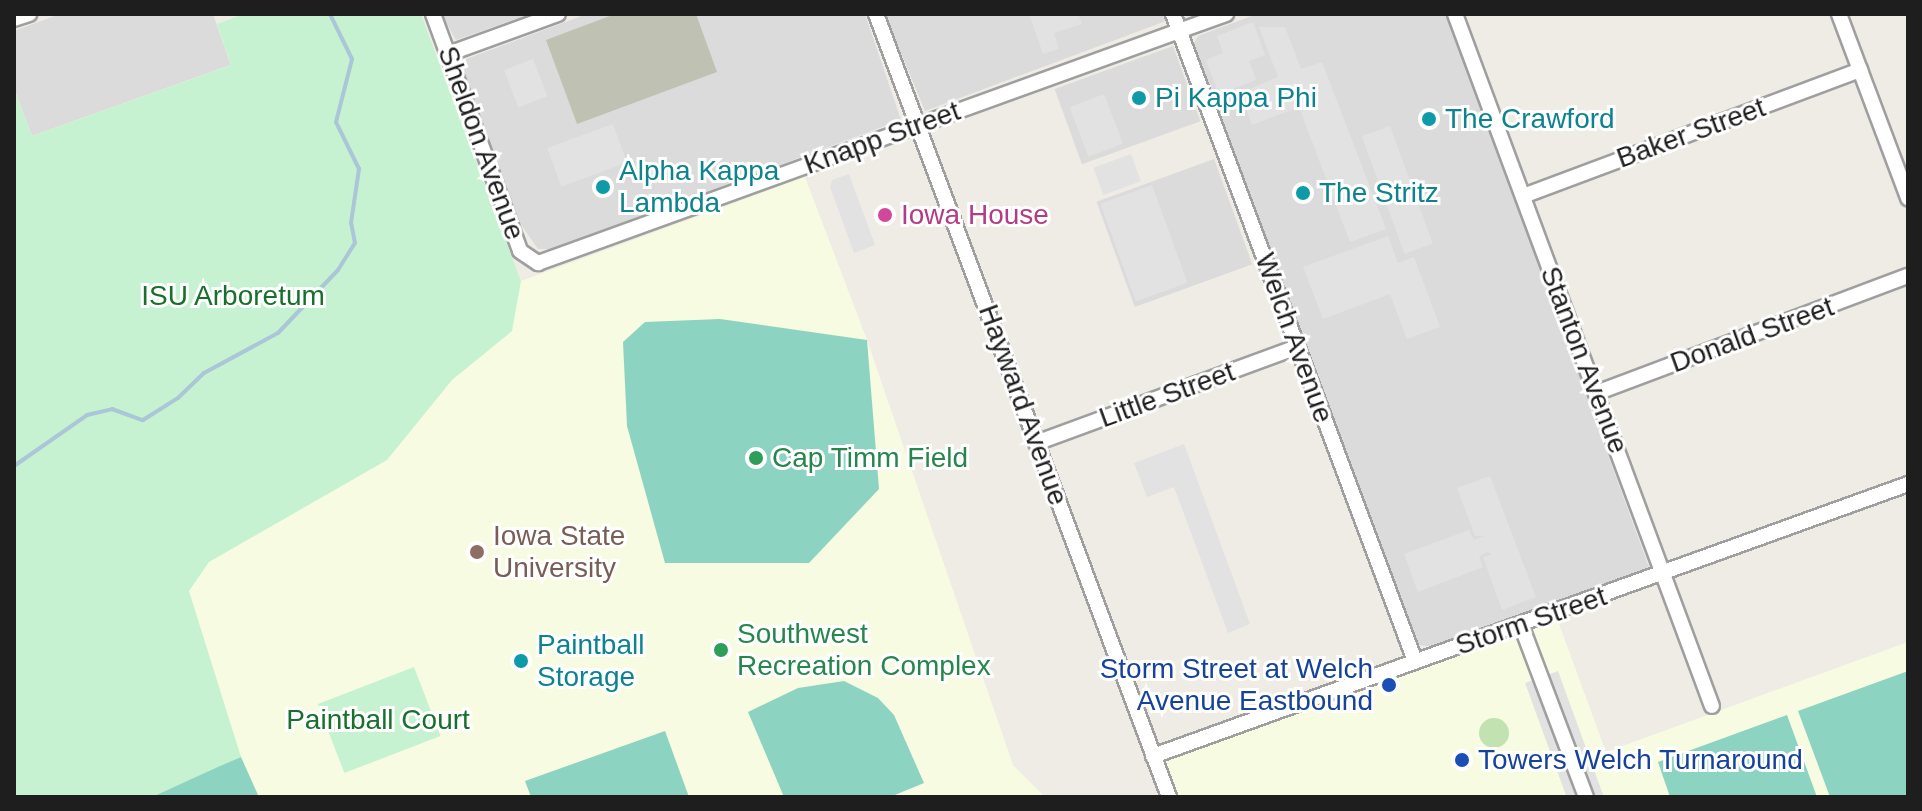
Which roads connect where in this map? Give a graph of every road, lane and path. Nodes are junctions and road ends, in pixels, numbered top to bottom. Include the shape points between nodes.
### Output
1 (29, 14) edge
2 (433, 14) edge
3 (558, 14) edge
4 (876, 14) edge
5 (1173, 14) edge
6 (1226, 14) edge
7 (1455, 14) edge
8 (1839, 14) edge
9 (14, 19) edge
10 (1180, 31) junction
11 (448, 54) junction
12 (1860, 70) junction
13 (918, 125) junction
14 (1523, 196) junction
15 (1908, 198) edge
16 (538, 263) joint
17 (1908, 276) edge
18 (1297, 347) junction
19 (1596, 393) junction
20 (1036, 443) junction
21 (1908, 484) edge
22 (1664, 573) junction
23 (1521, 625) junction
24 (1415, 661) junction
25 (1712, 706) dead end
26 (1153, 756) junction
27 (1169, 797) edge
28 (1586, 797) edge

1 - 9 street
2 - 11 street, Sheldon Avenue
3 - 11 street
4 - 13 street, Hayward Avenue
5 - 10 street, Welch Avenue
6 - 10 street, Knapp Street
7 - 14 street, Stanton Avenue
8 - 12 street
10 - 13 street, Knapp Street
10 - 18 street, Welch Avenue
11 - 16 street, Sheldon Avenue via 520,251
12 - 14 street, Baker Street
12 - 15 street
13 - 16 street, Knapp Street
13 - 20 street, Hayward Avenue
14 - 19 street, Stanton Avenue
17 - 19 street, Donald Street
18 - 20 street, Little Street
18 - 24 street, Welch Avenue
19 - 22 street, Stanton Avenue
20 - 26 street, Hayward Avenue
21 - 22 street, Storm Street
22 - 23 street, Storm Street
22 - 25 street, Stanton Avenue
23 - 24 street, Storm Street
23 - 28 street
24 - 26 street, Storm Street
26 - 27 street, Hayward Avenue

